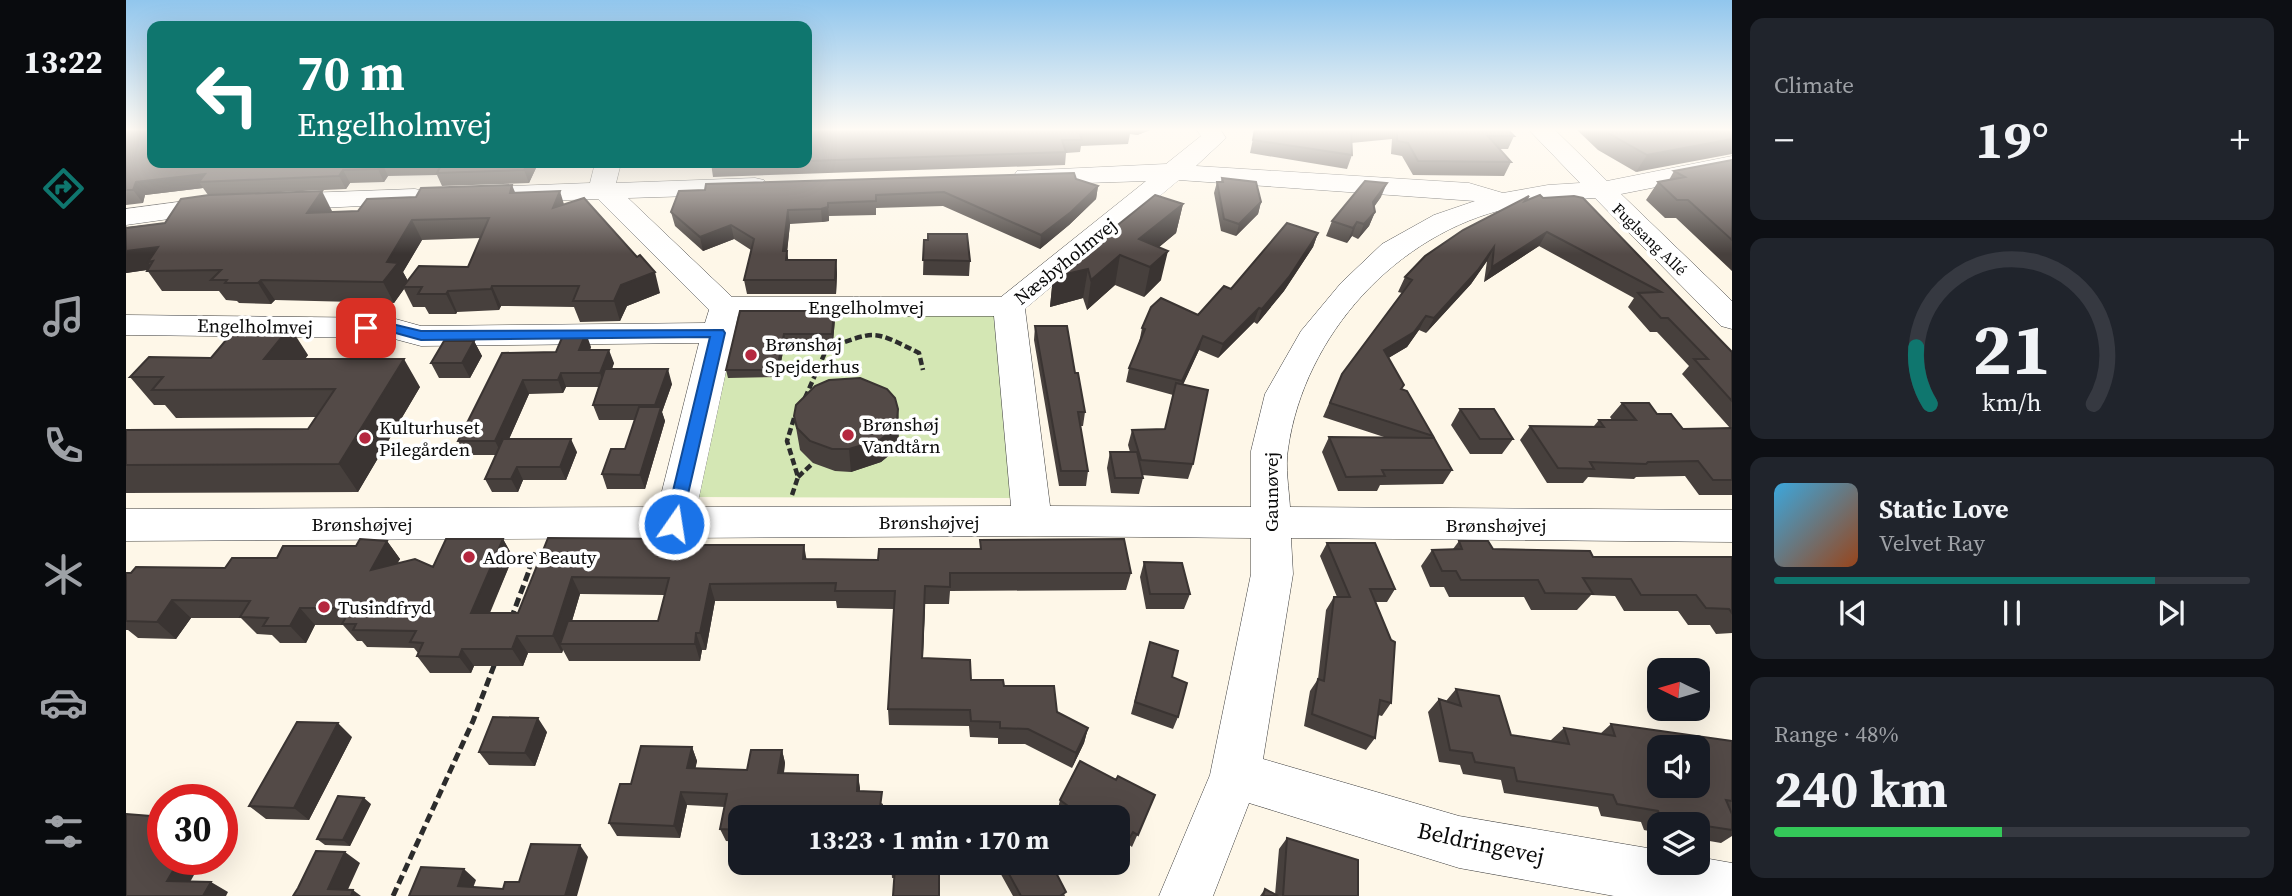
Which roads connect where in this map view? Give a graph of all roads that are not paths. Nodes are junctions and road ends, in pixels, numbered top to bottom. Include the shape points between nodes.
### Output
1 (606, 171) edge
2 (1250, 171) edge
3 (1581, 171) edge
4 (1697, 171) edge
5 (1173, 172) junction
6 (1007, 177) edge
7 (1258, 178) junction
8 (785, 185) edge
9 (1600, 190) junction
10 (605, 191) junction
11 (482, 195) edge
12 (440, 197) edge
13 (1502, 201) junction
14 (126, 217) edge
15 (1009, 306) junction
16 (1732, 319) edge
17 (721, 320) junction
18 (127, 324) edge
19 (1032, 521) junction
20 (674, 524) junction
21 (1270, 524) junction
22 (126, 525) edge
23 (1732, 526) edge
24 (1235, 775) junction
25 (1732, 890) edge
26 (1186, 896) edge

1 - 10 street
2 - 7 street
3 - 9 street, Fuglsang Allé
4 - 9 street, Gaunøvej
5 - 6 street
5 - 7 street
5 - 15 street, Næsbyholmvej
7 - 13 street via 1469,191
8 - 10 street
9 - 13 street, Gaunøvej
9 - 16 street, Fuglsang Allé
10 - 11 street
10 - 17 street
12 - 14 street via 221,204
13 - 21 street, Gaunøvej via 1444,221 1392,250 1312,338 1282,394 1269,451
15 - 17 street, Engelholmvej
15 - 19 street, Næsbyholmvej
17 - 18 street, Engelholmvej via 421,335 392,328
17 - 20 street
19 - 20 street, Brønshøjvej
19 - 21 street, Brønshøjvej
20 - 22 street, Brønshøjvej
21 - 23 street, Brønshøjvej
21 - 24 street, Gaunøvej via 1272,574
24 - 25 street, Beldringevej via 1460,842
24 - 26 street, Gaunøvej

